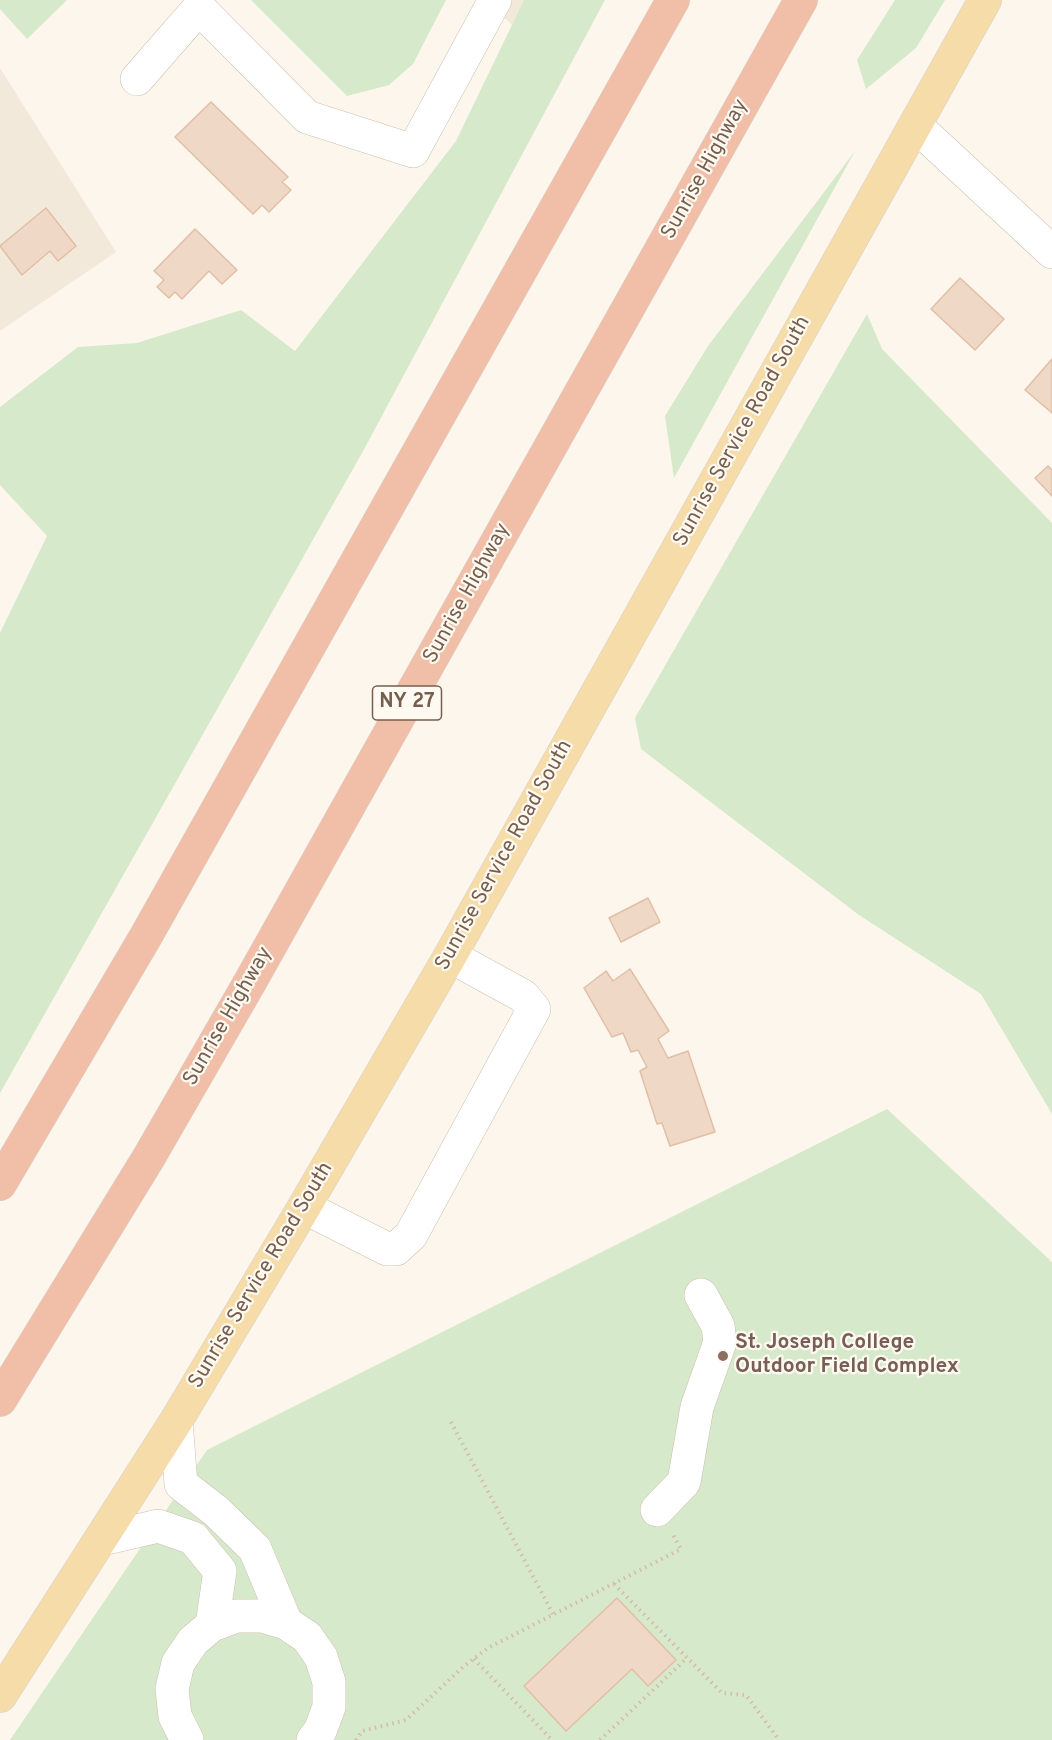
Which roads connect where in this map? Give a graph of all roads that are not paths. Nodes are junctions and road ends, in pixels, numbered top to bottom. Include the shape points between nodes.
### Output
1 (495, 0) edge
2 (673, 0) edge
3 (801, 0) edge
4 (985, 0) edge
5 (137, 79) dead end
6 (915, 125) junction
7 (1052, 252) edge
8 (450, 956) junction
9 (0, 1184) edge
10 (304, 1207) junction
11 (702, 1295) dead end
12 (0, 1400) edge
13 (176, 1421) junction
14 (663, 1519) road end
15 (103, 1539) junction
16 (286, 1623) junction
17 (212, 1625) junction
18 (0, 1696) edge
19 (187, 1740) edge
20 (313, 1740) edge

1 - 5 street via 413,151 308,117 199,8
2 - 9 highway via 164,905
3 - 12 highway, Sunrise Highway / NY 27 via 250,982
4 - 6 main road, Sunrise Service Road South
6 - 7 street
6 - 8 main road, Sunrise Service Road South
8 - 10 main road, Sunrise Service Road South
8 - 10 street via 523,996 534,1009 411,1235 396,1249 387,1249
10 - 13 main road, Sunrise Service Road South
11 - 14 street via 718,1326 720,1342 697,1407 684,1482
13 - 15 main road, Sunrise Service Road South
13 - 16 street via 181,1484 255,1549
15 - 17 street via 158,1527 193,1538 220,1571
15 - 18 main road, Sunrise Service Road South
16 - 17 street via 262,1616 236,1616
16 - 20 street via 306,1637 321,1657 329,1682 329,1707
17 - 19 street via 193,1641 178,1663 172,1689 175,1716

